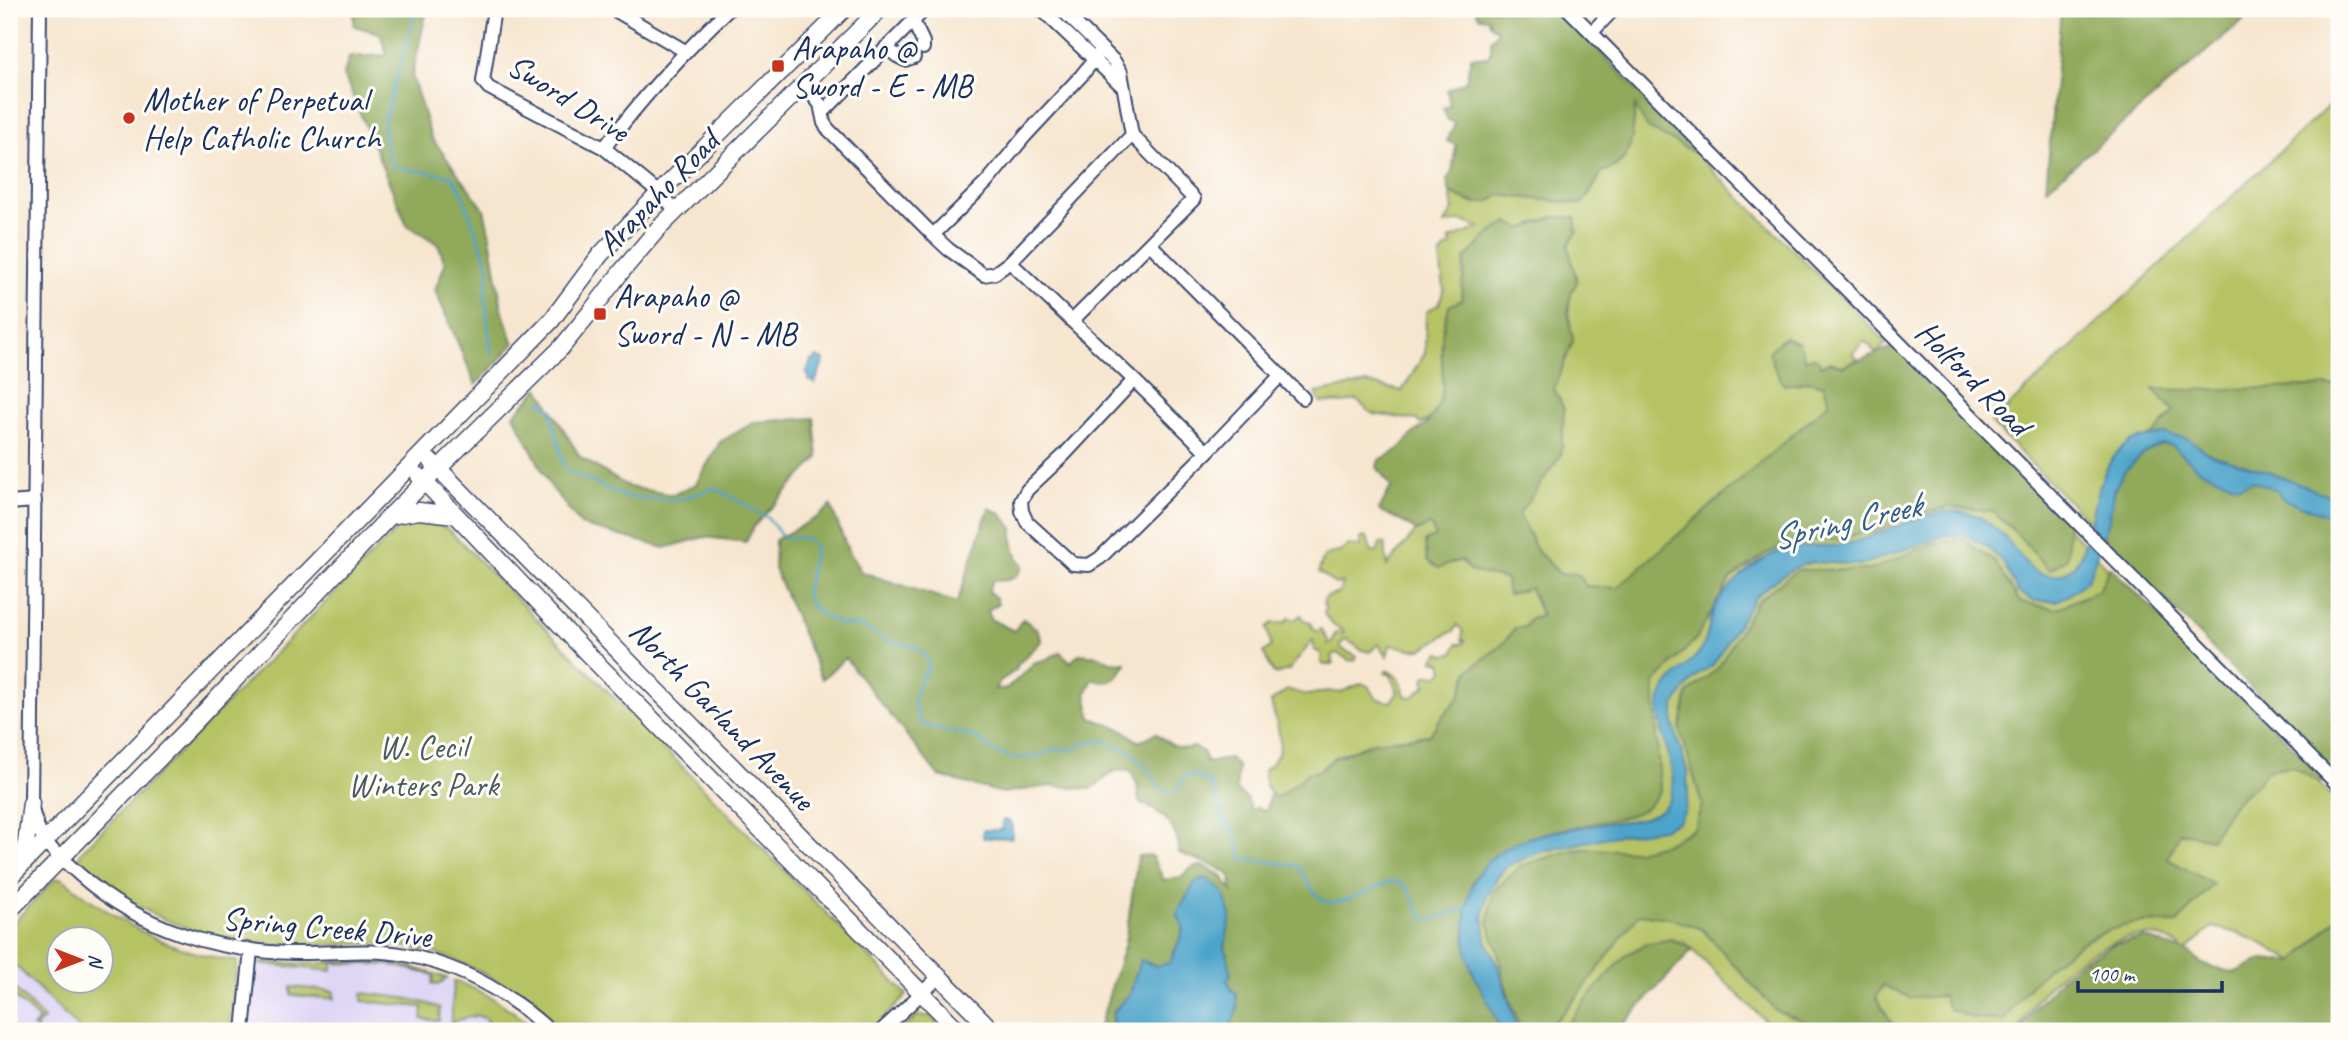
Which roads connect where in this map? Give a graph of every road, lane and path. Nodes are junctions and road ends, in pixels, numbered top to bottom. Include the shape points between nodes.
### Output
1 (40, 9) edge
2 (494, 9) edge
3 (613, 9) edge
4 (729, 9) edge
5 (844, 9) edge
6 (880, 9) edge
7 (925, 9) edge
8 (1041, 9) edge
9 (1061, 9) edge
10 (1568, 9) edge
11 (1614, 9) edge
12 (913, 21) junction
13 (1592, 32) junction
14 (887, 47) junction
15 (685, 51) junction
16 (1098, 54) junction
17 (804, 85) junction
18 (822, 113) junction
19 (1132, 135) junction
20 (604, 148) junction
21 (659, 193) junction
22 (677, 211) junction
23 (933, 235) junction
24 (1150, 244) junction
25 (1010, 262) junction
26 (1072, 321) junction
27 (1281, 375) junction
28 (1134, 380) junction
29 (1303, 397) dead end
30 (1207, 452) junction
31 (423, 453) junction
32 (410, 466) junction
33 (439, 468) junction
34 (424, 482) junction
35 (35, 501) junction
36 (9, 503) edge
37 (455, 515) junction
38 (390, 516) junction
39 (310, 569) junction
40 (325, 583) junction
41 (213, 669) junction
42 (230, 686) junction
43 (2339, 786) edge
44 (31, 803) junction
45 (45, 842) junction
46 (60, 858) junction
47 (13, 874) edge
48 (9, 911) edge
49 (251, 950) junction
50 (939, 976) junction
51 (920, 992) junction
52 (243, 1031) edge
53 (550, 1031) edge
54 (881, 1031) edge
55 (959, 1031) edge
56 (993, 1031) edge

1 - 35 street
2 - 20 street, Sword Drive via 483,81 522,107
3 - 15 street
4 - 15 street
5 - 21 main road, Arapaho Road
6 - 17 main road, Arapaho Road
7 - 12 street
8 - 16 street
9 - 16 street
10 - 13 street, Holford Road
11 - 13 street
12 - 14 street
12 - 14 street via 923,41 918,52 905,60
13 - 43 street, Holford Road
14 - 18 street
15 - 20 street
16 - 19 street via 1122,86
16 - 23 street via 987,183
17 - 18 street
17 - 22 main road, Arapaho Road
18 - 23 street via 828,129
19 - 24 street via 1194,199
19 - 25 street
20 - 21 street, Sword Drive
21 - 22 street, Sword Drive
21 - 31 main road, Arapaho Road via 600,255 551,321
22 - 33 main road, Arapaho Road via 561,348
23 - 25 street via 985,275
24 - 26 street
24 - 27 street
25 - 26 street
26 - 28 street
27 - 29 street
27 - 30 street
28 - 30 street
28 - 30 street via 1027,490 1021,501 1027,522 1073,564 1089,565
31 - 32 main road
31 - 33 main road, North Garland Avenue
32 - 34 main road, North Garland Avenue
32 - 39 main road
33 - 34 main road, Arapaho Road
33 - 50 main road, North Garland Avenue
34 - 37 main road, North Garland Avenue
34 - 38 main road
35 - 36 street
35 - 44 street
37 - 38 main road via 419,511
37 - 51 main road, North Garland Avenue
38 - 40 main road
39 - 40 main road
39 - 41 main road
40 - 42 main road
41 - 42 main road
41 - 45 main road
42 - 46 main road
44 - 45 street via 35,825
44 - 47 main road via 24,852
45 - 46 street, Spring Creek Drive
45 - 47 main road
46 - 48 main road
46 - 49 street, Spring Creek Drive via 97,890 148,920 201,941
49 - 52 street
49 - 53 street, Spring Creek Drive via 377,951 439,964 496,989
50 - 51 street
50 - 56 main road, North Garland Avenue
51 - 54 street
51 - 55 main road, North Garland Avenue

